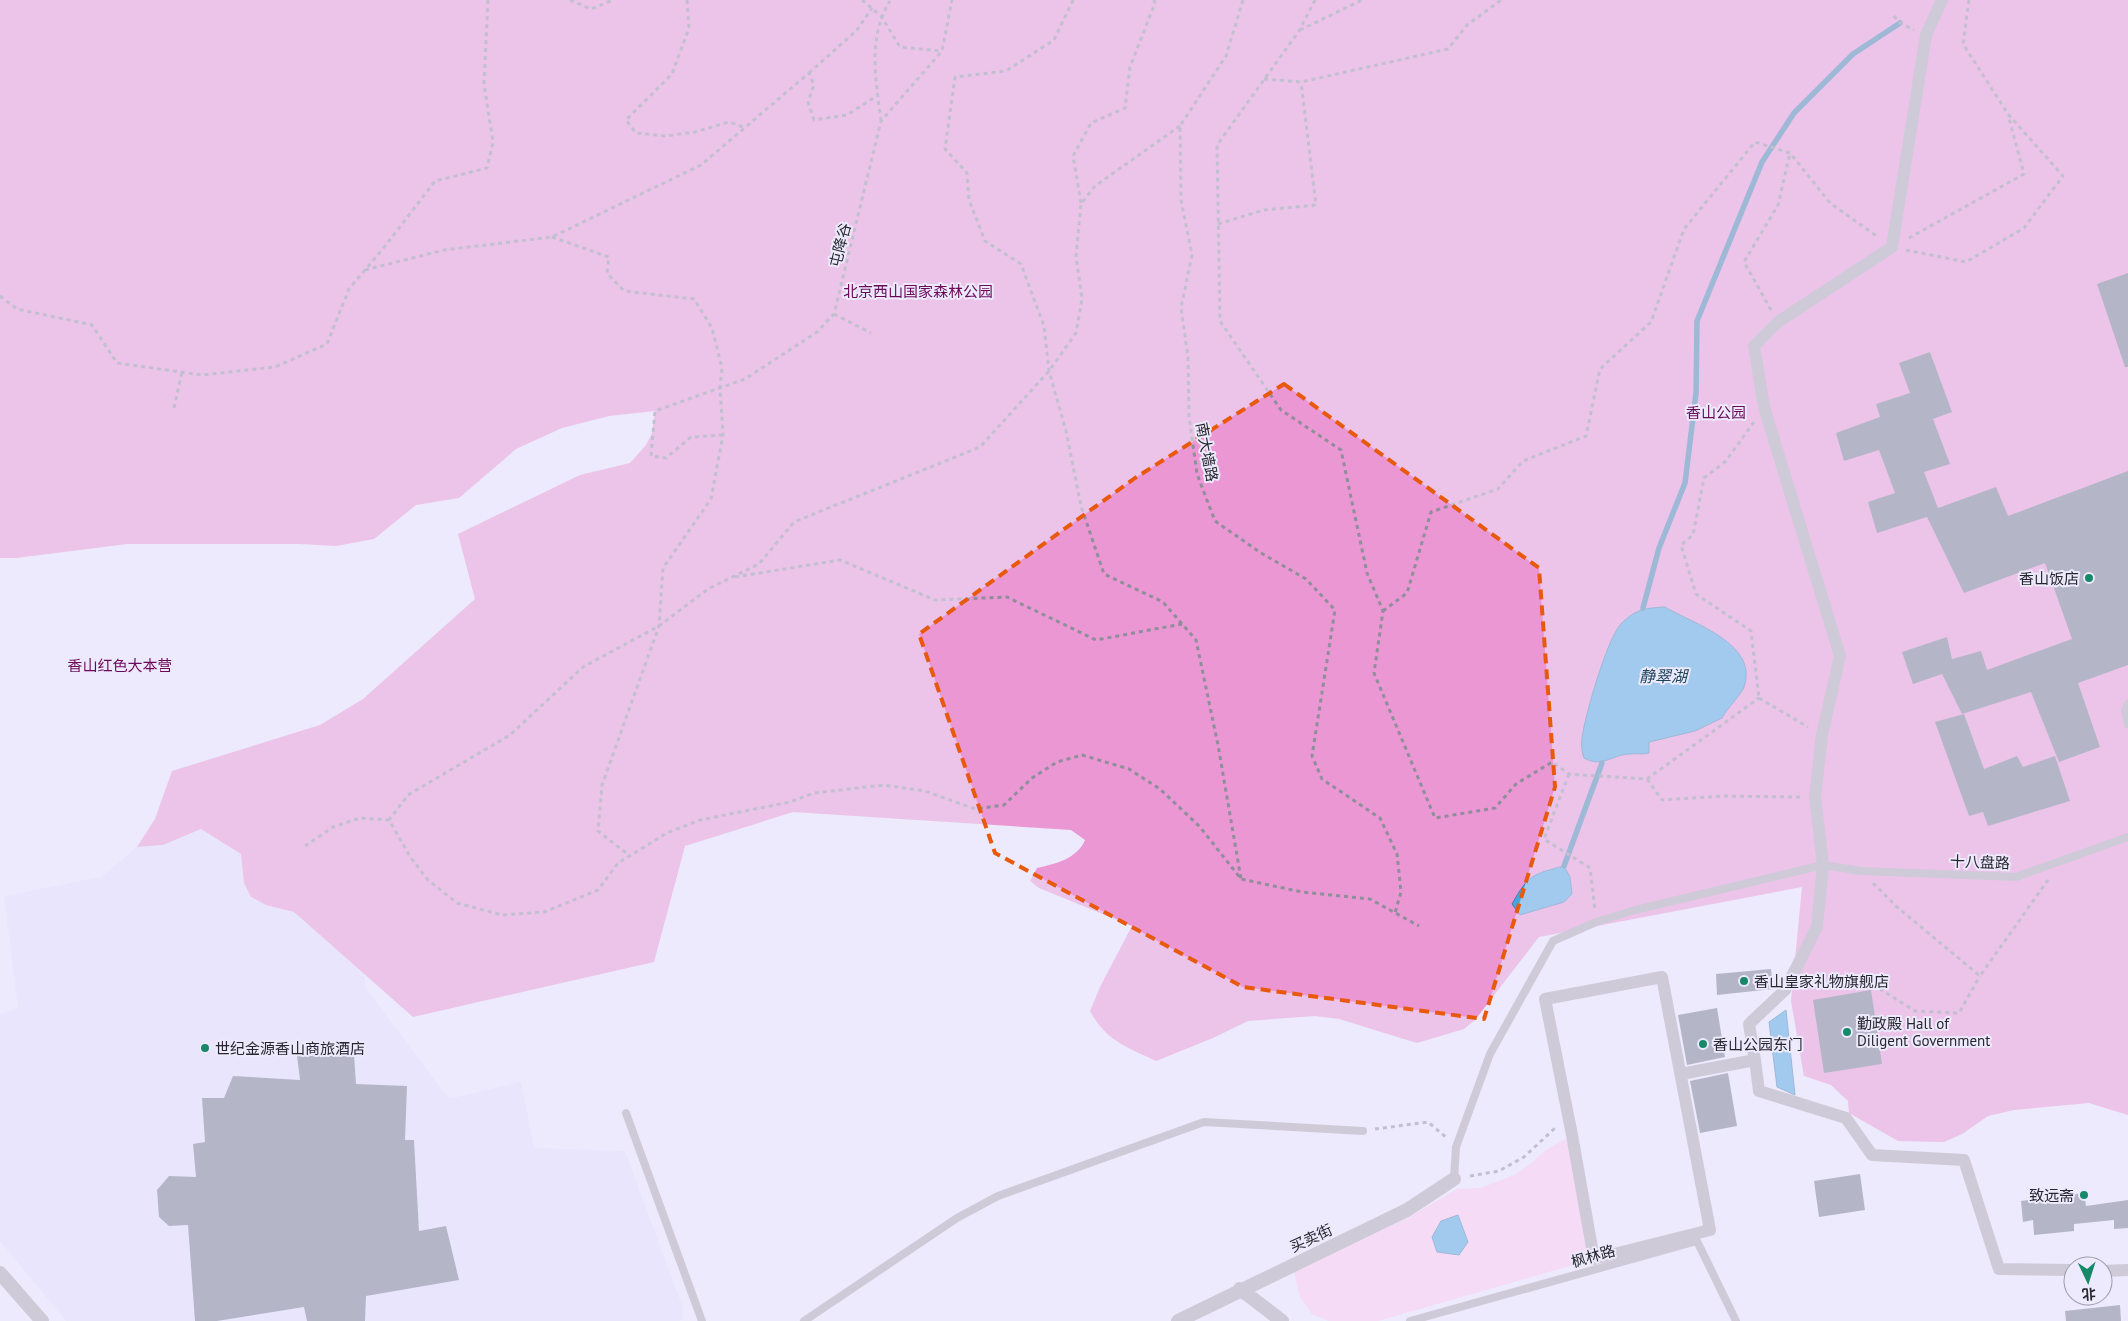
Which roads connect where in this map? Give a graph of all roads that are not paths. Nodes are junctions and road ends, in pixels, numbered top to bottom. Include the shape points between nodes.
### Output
1 (1942, 0) edge
2 (2128, 704) edge
3 (2128, 724) edge
4 (2128, 837) edge
5 (1824, 865) junction
6 (1755, 1060) junction
7 (1681, 1074) junction
8 (626, 1113) dead end
9 (1363, 1131) road end
10 (1454, 1179) joint
11 (2063, 1270) edge
12 (2113, 1271) edge
13 (2127, 1271) edge
14 (0, 1273) edge
15 (1240, 1289) junction
16 (42, 1321) edge
17 (702, 1321) edge
18 (804, 1321) edge
19 (1178, 1321) edge
20 (1282, 1321) edge
21 (1410, 1321) edge
22 (1736, 1321) edge

1 - 5 street via 1926,35 1892,247 1778,322 1754,346 1764,407 1840,656 1822,735 1815,797
2 - 3 lane via 2125,710
4 - 5 lane, 十八盘路 via 2016,877 1861,871
5 - 6 street via 1817,927 1785,990 1749,1024
5 - 10 lane via 1634,910 1553,941 1490,1054 1456,1147
6 - 7 street
6 - 11 street via 1759,1091 1846,1118 1872,1155 1964,1160 1999,1269
7 - 7 street via 1710,1230 1594,1259 1545,999 1662,977
8 - 17 lane
9 - 18 lane via 1204,1122 998,1196 957,1218
10 - 15 street, 买卖街 via 1407,1210
12 - 13 street
14 - 16 street
15 - 19 street, 买卖街
15 - 20 street
21 - 22 lane, 枫林路 via 1696,1241

